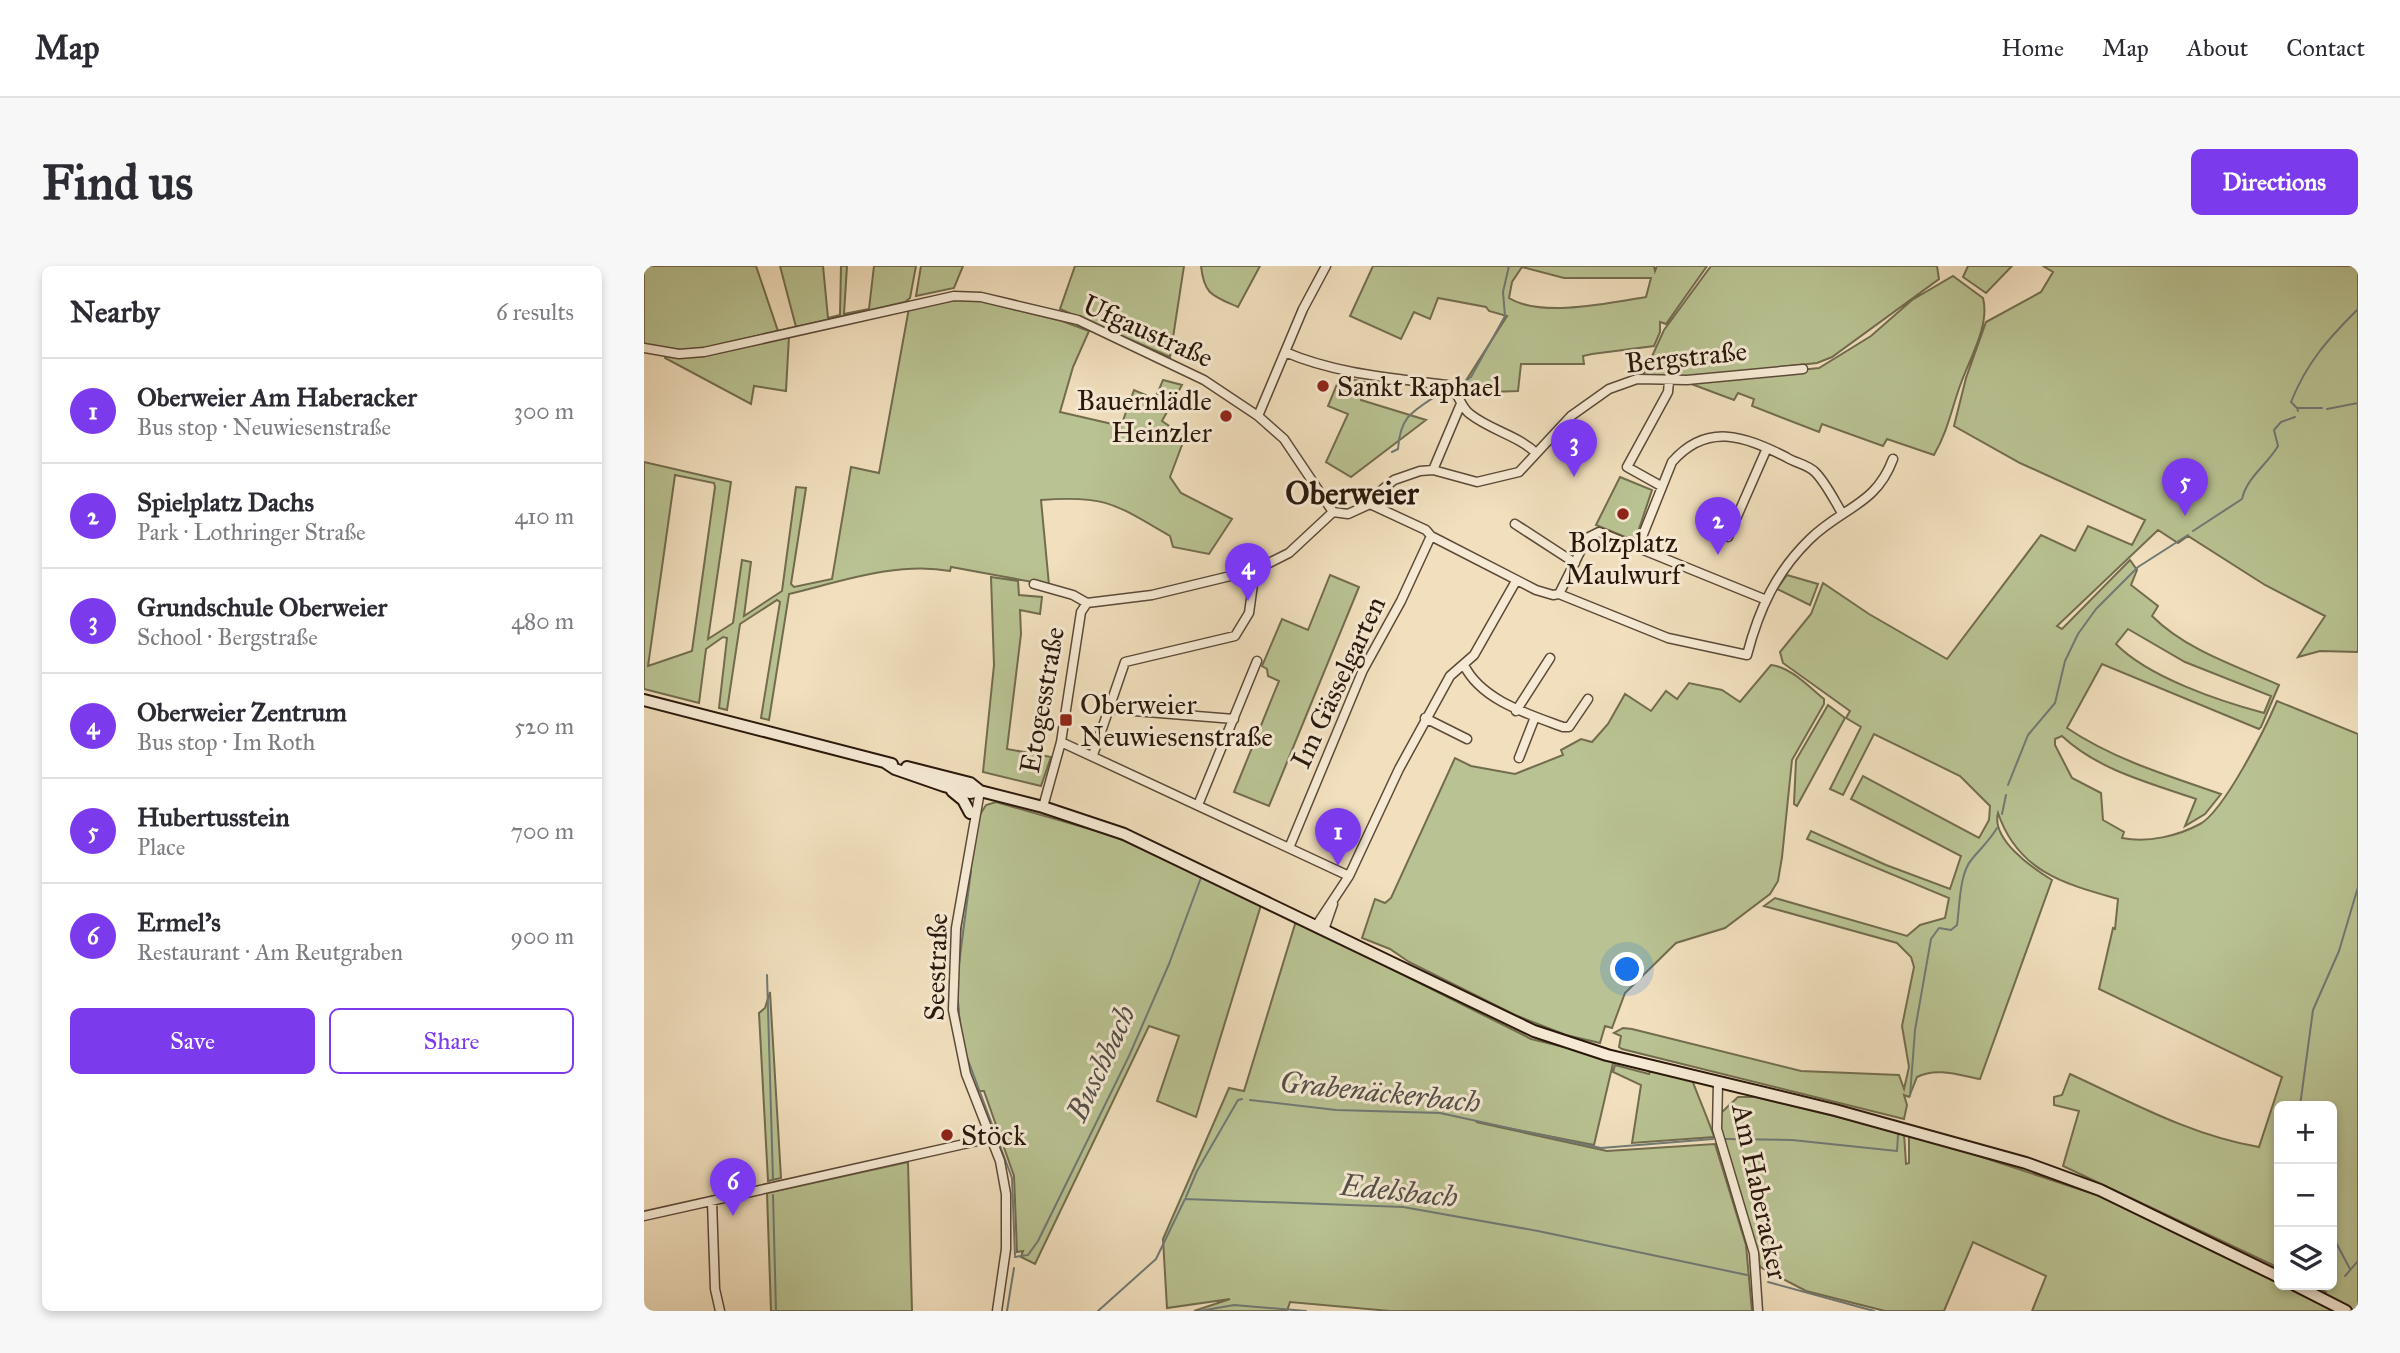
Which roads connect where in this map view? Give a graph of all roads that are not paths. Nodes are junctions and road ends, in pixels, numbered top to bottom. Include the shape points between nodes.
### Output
1 (1326, 266) edge
2 (644, 348) edge
3 (1285, 352) junction
4 (1803, 369) dead end
5 (1670, 381) junction
6 (1460, 406) junction
7 (1258, 416) junction
8 (1767, 448) junction
9 (1536, 453) junction
10 (1894, 459) dead end
11 (1433, 470) junction
12 (1661, 486) junction
13 (1370, 504) junction
14 (1333, 512) junction
15 (1842, 513) junction
16 (1515, 524) dead end
17 (1431, 536) junction
18 (1728, 537) dead end
19 (1638, 547) junction
20 (1575, 562) junction
21 (1255, 570) junction
22 (1516, 581) junction
23 (1034, 584) dead end
24 (1559, 594) junction
25 (1765, 599) junction
26 (1087, 603) junction
27 (1550, 658) dead end
28 (1257, 661) dead end
29 (1464, 665) junction
30 (1588, 699) dead end
31 (644, 700) edge
32 (1109, 709) junction
33 (1516, 711) junction
34 (1535, 717) junction
35 (1426, 718) junction
36 (1234, 719) junction
37 (1468, 739) dead end
38 (1061, 742) junction
39 (1093, 755) junction
40 (1519, 758) dead end
41 (886, 763) junction
42 (944, 786) junction
43 (980, 791) junction
44 (1198, 805) junction
45 (1043, 807) junction
46 (970, 813) junction
47 (973, 826) junction
48 (1289, 848) junction
49 (1349, 876) junction
50 (1320, 928) junction
51 (1718, 1082) junction
52 (991, 1138) junction
53 (712, 1201) junction
54 (644, 1216) edge
55 (2274, 1275) edge
56 (2305, 1290) edge
57 (720, 1311) edge
58 (997, 1311) edge
59 (1759, 1311) edge
60 (2346, 1311) edge

1 - 3 street
2 - 7 street, Ufgaustraße via 679,354 704,352 912,303 972,296 1088,324 1189,371
3 - 6 street via 1322,366 1447,385 1455,391
3 - 7 street
4 - 5 street, Bergstraße
5 - 9 street, Bergstraße via 1637,379 1609,389 1571,416
5 - 12 street via 1627,467
6 - 9 street
6 - 11 street
7 - 14 street, Ufgaustraße via 1295,452
8 - 12 street via 1720,435 1706,437 1681,451
8 - 15 street via 1815,472
8 - 18 street
9 - 11 street, Bergstraße via 1519,472 1486,481
10 - 15 street via 1881,486
11 - 13 street, Bergstraße via 1405,474
12 - 19 street
13 - 14 street via 1348,514
13 - 17 street
14 - 21 street, Etogesstraße via 1280,559
15 - 25 street via 1790,561
16 - 20 street
17 - 22 street
17 - 48 street, Im Gässelgarten via 1363,670
19 - 20 street via 1592,533
19 - 25 street
20 - 24 street
21 - 26 street, Etogesstraße via 1152,595
21 - 32 street via 1250,613 1235,636 1129,659 1120,668
22 - 24 street via 1553,596
22 - 29 street
23 - 26 street, Etogesstraße
24 - 25 street via 1668,638 1747,655
26 - 38 street, Etogesstraße via 1075,643
27 - 33 street
28 - 36 street
29 - 33 street via 1472,679
29 - 35 street via 1450,676
30 - 34 street via 1569,727
31 - 41 main road
32 - 36 street
32 - 39 street
33 - 34 street
34 - 40 street
35 - 37 street
35 - 49 street
36 - 44 street
38 - 39 street
38 - 45 street, Etogesstraße
39 - 44 street
41 - 42 main road
41 - 43 main road via 970,783
42 - 43 main road
42 - 46 main road via 963,800
43 - 45 main road
43 - 46 street via 972,800
43 - 47 street, Seestraße
44 - 48 street
45 - 50 main road via 1124,834
46 - 47 street, Seestraße
47 - 52 street, Seestraße via 956,928 953,1010 966,1074
48 - 49 street
49 - 50 street
50 - 51 main road via 1534,1031 1607,1055
51 - 55 main road via 2026,1163 2100,1190
51 - 59 street, Am Haberacker via 1717,1129 1754,1253
52 - 53 street
52 - 58 street, Seestraße via 1004,1178 1007,1213
53 - 54 street
53 - 57 street
56 - 60 main road

